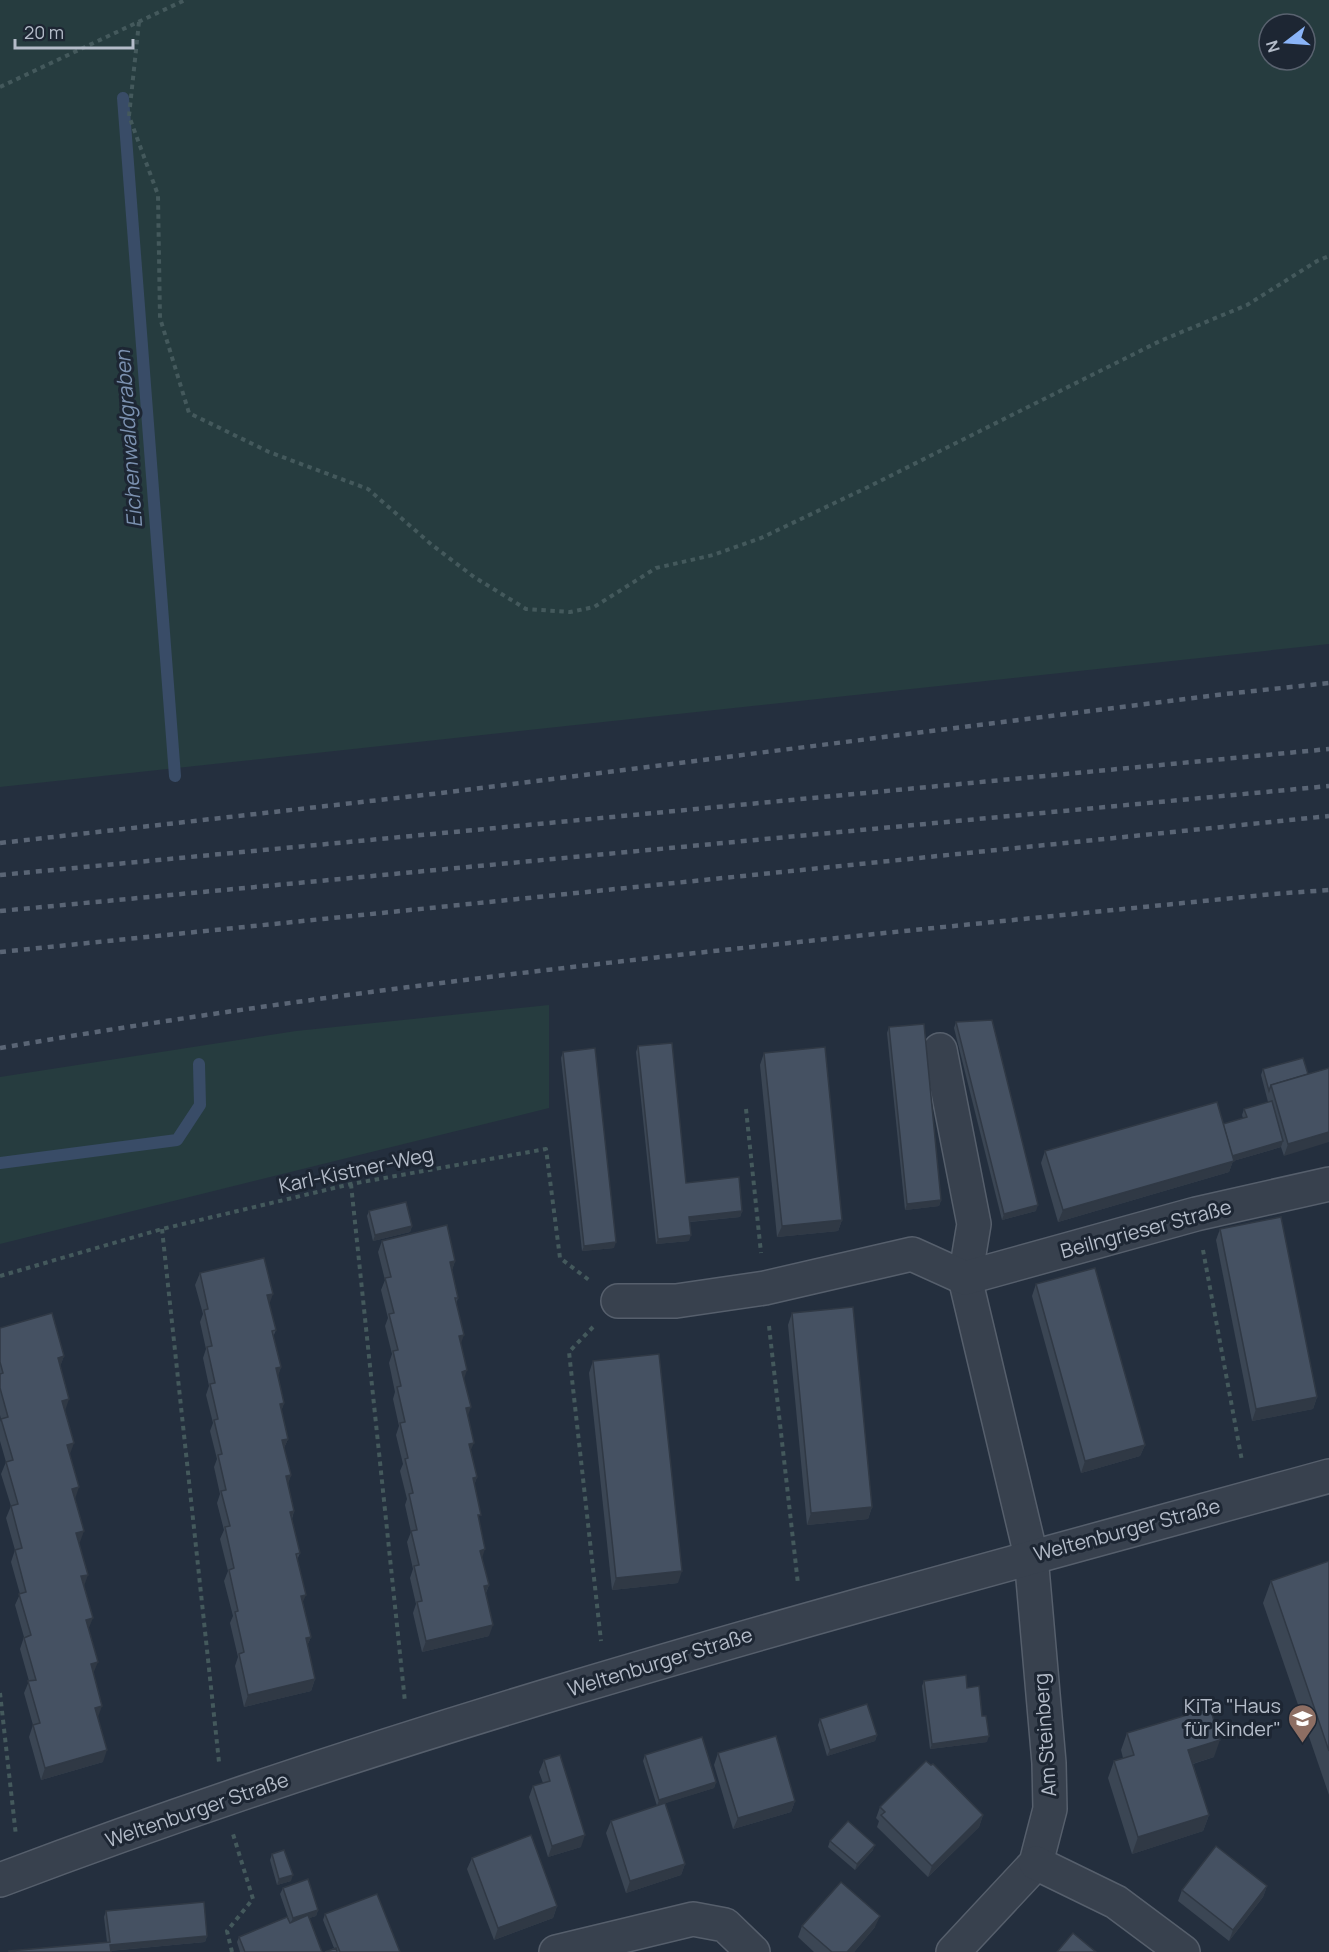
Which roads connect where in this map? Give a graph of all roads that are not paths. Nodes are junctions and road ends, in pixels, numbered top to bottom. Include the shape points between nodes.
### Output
1 (940, 1050) dead end
2 (1329, 1184) edge
3 (965, 1278) junction
4 (618, 1301) road end
5 (1329, 1476) edge
6 (1030, 1557) junction
7 (1036, 1863) junction
8 (0, 1880) edge
9 (556, 1952) edge
10 (753, 1952) edge
11 (953, 1952) edge
12 (1183, 1952) edge

1 - 3 street via 974,1224
2 - 3 street, Beilngrieser Straße via 1196,1214
3 - 4 street via 912,1254 765,1288 676,1301
3 - 6 street
5 - 6 street, Weltenburger Straße
6 - 7 street, Am Steinberg via 1050,1809
6 - 8 street, Weltenburger Straße via 408,1737
7 - 11 street, Am Steinberg
7 - 12 street via 1116,1902
9 - 10 street via 693,1919 725,1925

